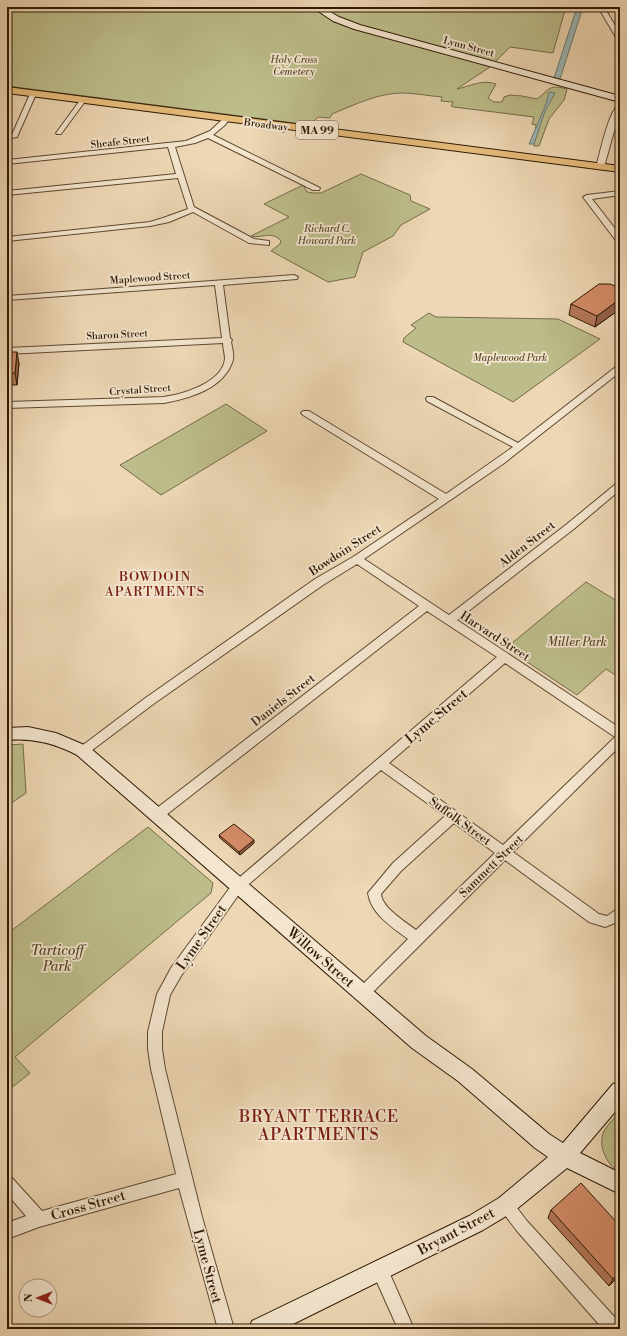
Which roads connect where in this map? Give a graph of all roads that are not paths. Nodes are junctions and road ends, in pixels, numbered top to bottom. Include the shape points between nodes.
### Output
1 (316, 7) edge
2 (604, 12) dead end
3 (620, 39) edge
4 (7, 90) edge
5 (33, 94) junction
6 (620, 99) edge
7 (83, 100) junction
8 (620, 106) edge
9 (227, 118) junction
10 (60, 133) dead end
11 (208, 135) junction
12 (14, 137) dead end
13 (172, 145) junction
14 (7, 162) edge
15 (600, 167) junction
16 (620, 169) edge
17 (180, 176) junction
18 (316, 188) dead end
19 (7, 193) edge
20 (620, 193) edge
21 (193, 209) junction
22 (7, 239) edge
23 (620, 240) edge
24 (266, 243) dead end
25 (294, 277) dead end
26 (218, 282) junction
27 (7, 298) edge
28 (228, 340) junction
29 (7, 351) edge
30 (620, 368) edge
31 (430, 399) dead end
32 (7, 405) edge
33 (306, 413) dead end
34 (519, 447) junction
35 (620, 485) edge
36 (446, 499) junction
37 (357, 559) junction
38 (426, 606) junction
39 (449, 621) junction
40 (504, 658) junction
41 (7, 734) edge
42 (620, 734) edge
43 (620, 739) edge
44 (83, 751) junction
45 (381, 763) junction
46 (157, 815) junction
47 (453, 816) junction
48 (504, 853) junction
49 (238, 886) junction
50 (620, 913) edge
51 (417, 938) junction
52 (363, 993) junction
53 (620, 1091) edge
54 (565, 1156) junction
55 (184, 1179) junction
56 (7, 1183) edge
57 (620, 1184) edge
58 (506, 1205) junction
59 (40, 1219) junction
60 (7, 1231) edge
61 (380, 1271) junction
62 (226, 1329) edge
63 (260, 1329) edge
64 (406, 1329) edge
65 (614, 1329) edge

1 - 6 main road, Lynn Street via 336,20 357,27
2 - 3 street
4 - 5 main road, Broadway / MA 99
5 - 7 main road, Broadway / MA 99
5 - 12 street
7 - 9 main road, Broadway / MA 99
7 - 10 street
8 - 15 street via 615,112
9 - 11 street, Sheafe Street via 221,127
9 - 15 main road, Broadway / MA 99
11 - 13 street, Sheafe Street via 192,142
11 - 18 street
13 - 14 street, Sheafe Street
13 - 17 street
15 - 16 main road, Broadway / MA 99
17 - 19 street
17 - 21 street via 188,203
20 - 23 street via 587,197
21 - 22 street via 156,223
21 - 24 street via 252,240
25 - 26 street, Maplewood Street
26 - 27 street, Maplewood Street
26 - 28 street, Crystal Street
28 - 29 street, Sharon Street
28 - 32 street, Crystal Street via 229,359 224,371 204,387 184,396 157,400
30 - 34 street, Bowdoin Street
31 - 34 street
33 - 36 street
34 - 36 street, Bowdoin Street
35 - 39 street, Alden Street
36 - 37 street, Bowdoin Street
37 - 38 street, Harvard Street
37 - 44 street, Bowdoin Street via 319,582 203,663
38 - 39 street, Harvard Street
38 - 46 street, Daniels Street
39 - 40 street, Harvard Street
40 - 42 street, Harvard Street
40 - 45 street, Lyme Street
41 - 44 main road, Willow Street via 47,735
43 - 48 street, Sammett Street
44 - 46 main road, Willow Street
45 - 47 street, Suffolk Street
45 - 49 street, Lyme Street
46 - 49 main road, Willow Street
47 - 48 street, Suffolk Street
47 - 51 street via 397,867 374,893 379,907
48 - 50 street, Suffolk Street via 597,920 609,921
48 - 51 street, Sammett Street
49 - 52 main road, Willow Street
49 - 55 street, Lyme Street via 176,972 164,994 158,1016 155,1040 157,1062
51 - 52 street, Sammett Street
52 - 54 main road, Willow Street via 426,1048 465,1075 530,1132
53 - 54 main road, Bryant Street
54 - 57 main road
54 - 58 main road, Bryant Street
55 - 59 street, Cross Street
55 - 62 street, Lyme Street
56 - 59 street, Cross Street
58 - 61 main road, Bryant Street
58 - 65 street
59 - 60 street
61 - 63 main road, Bryant Street
61 - 64 street

